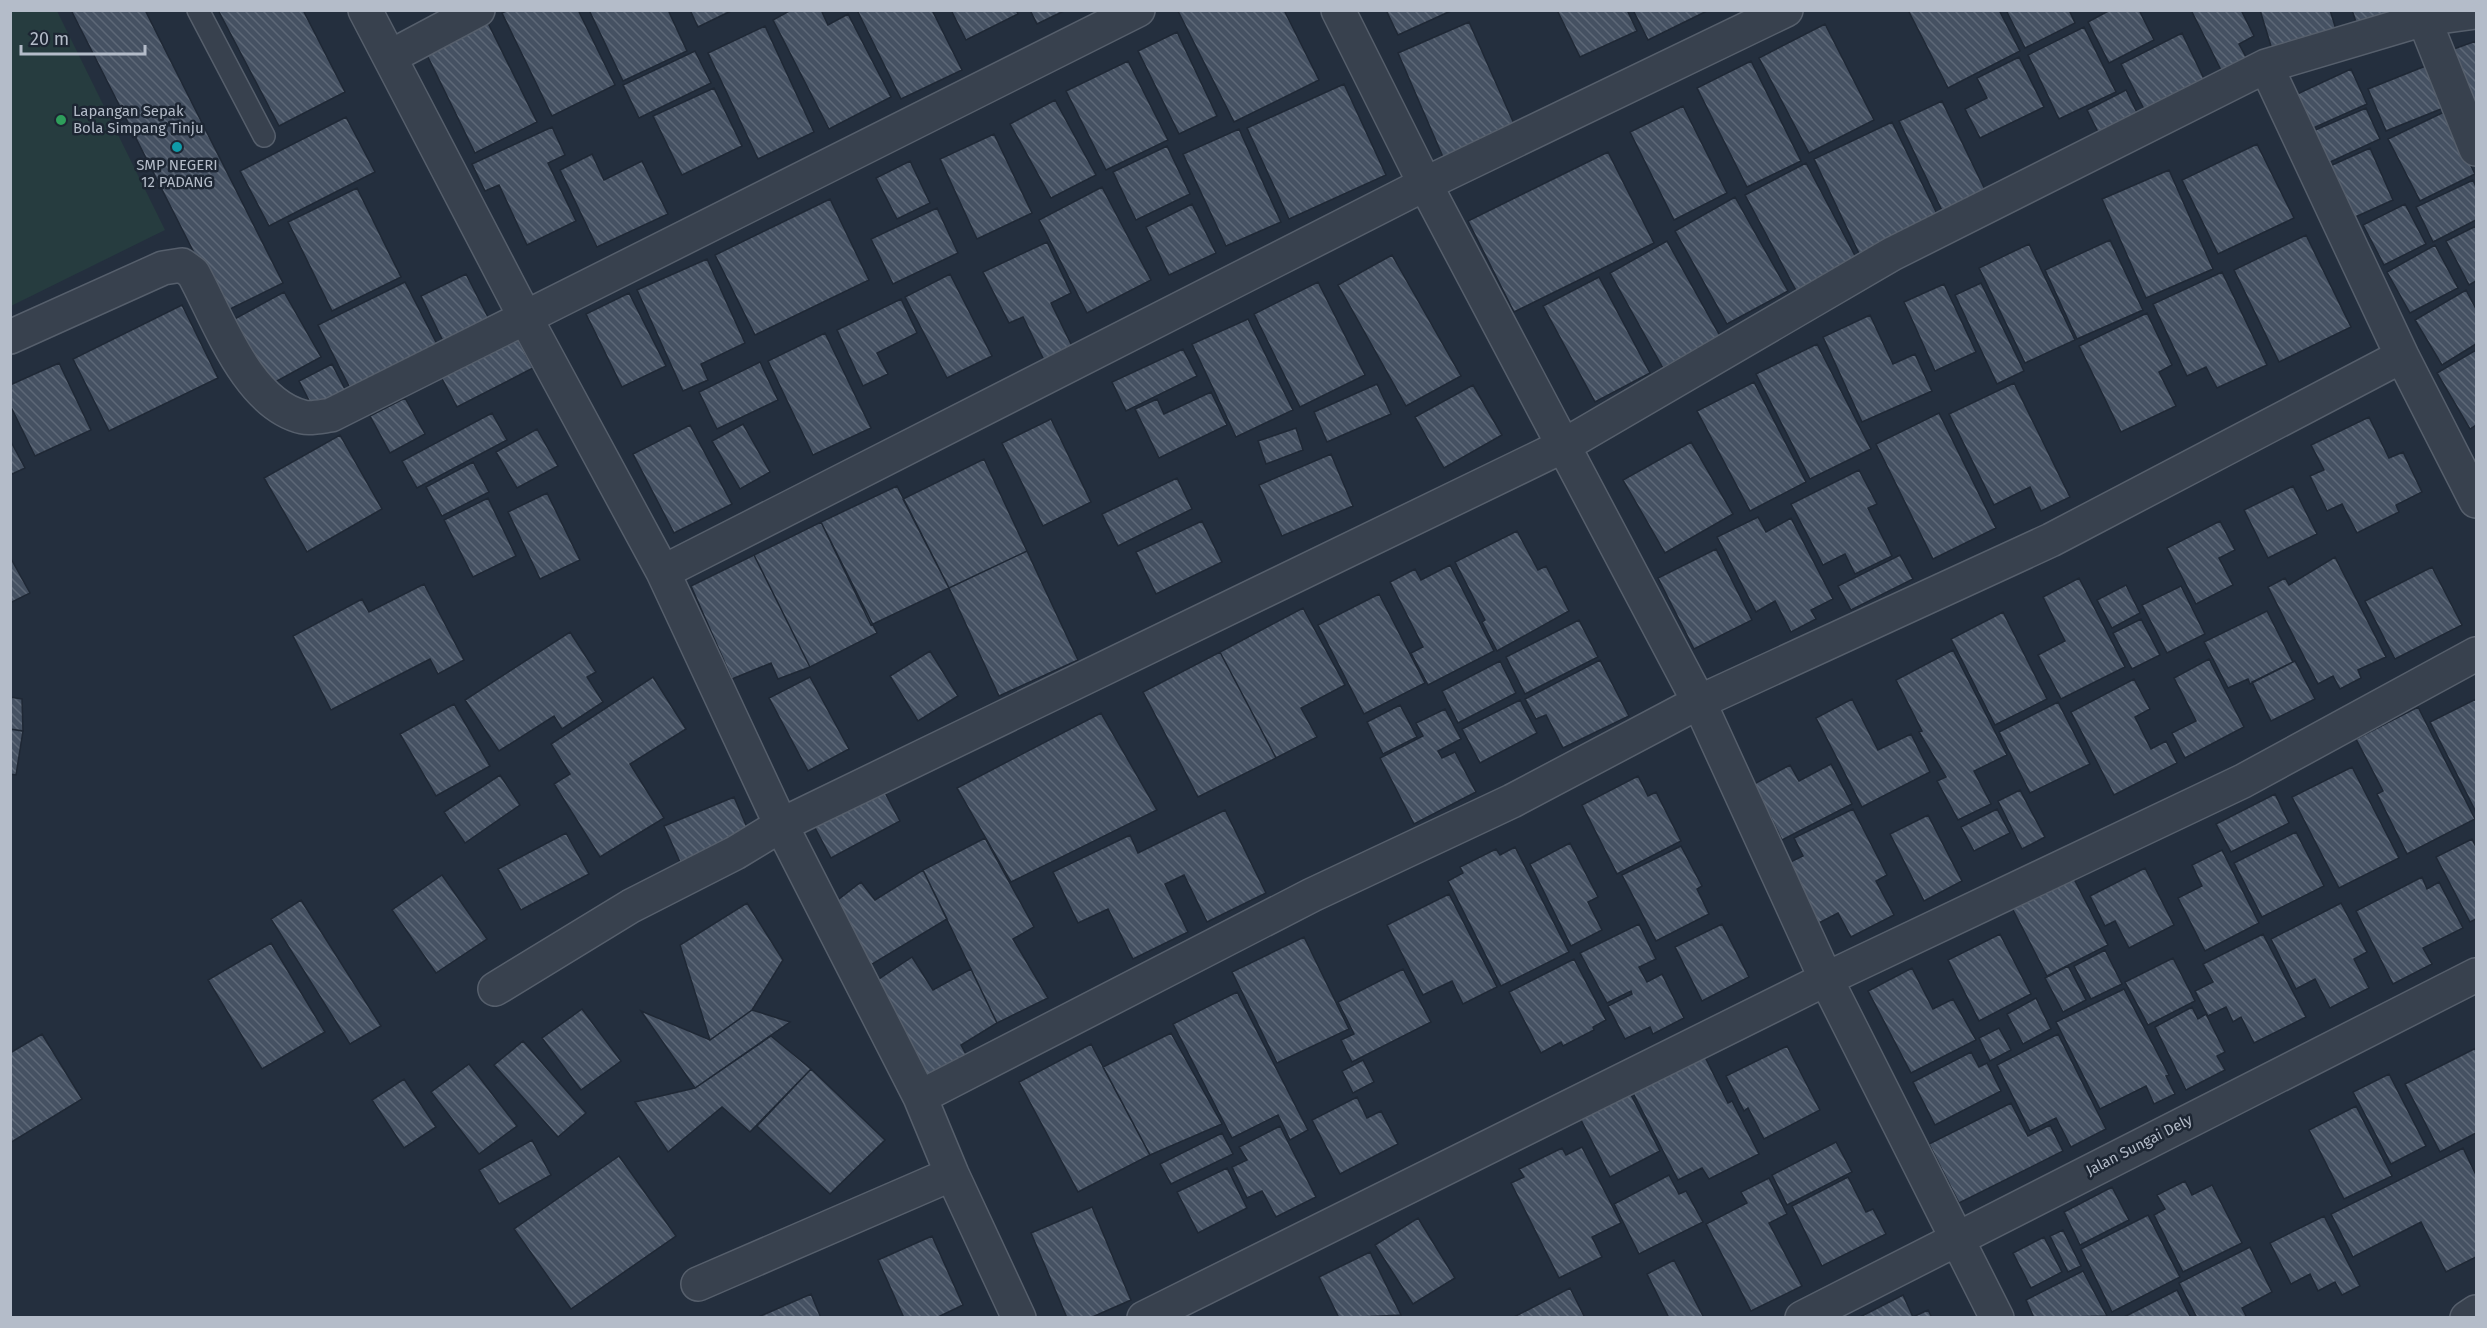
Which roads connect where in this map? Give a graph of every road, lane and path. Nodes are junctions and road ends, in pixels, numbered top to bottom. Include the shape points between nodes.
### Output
1 (198, 10) edge
2 (365, 10) edge
3 (478, 10) edge
4 (1138, 10) edge
5 (1338, 10) edge
6 (1786, 10) edge
7 (2476, 12) edge
8 (2424, 19) junction
9 (390, 57) junction
10 (2266, 66) junction
11 (264, 136) dead end
12 (2476, 149) edge
13 (1425, 184) junction
14 (525, 317) junction
15 (10, 337) edge
16 (2402, 356) junction
17 (1563, 446) junction
18 (2476, 501) edge
19 (663, 572) junction
20 (2476, 654) edge
21 (1699, 702) junction
22 (781, 825) junction
23 (2476, 975) edge
24 (1826, 980) junction
25 (495, 989) dead end
26 (920, 1097) junction
27 (952, 1174) junction
28 (1956, 1239) junction
29 (698, 1284) dead end
30 (2476, 1312) edge
31 (1019, 1317) edge
32 (1144, 1317) edge
33 (1802, 1317) edge
34 (1997, 1317) edge
35 (2467, 1317) edge

1 - 11 lane
2 - 9 street
3 - 9 street
4 - 14 street
5 - 13 street
6 - 13 street
7 - 8 street
8 - 10 street
8 - 12 street
9 - 14 street
10 - 16 street
10 - 17 street via 1892,254
13 - 17 street
13 - 19 street
14 - 15 street via 331,415 305,418 282,408 238,361 193,273 182,265 164,268
14 - 19 street
16 - 18 street
16 - 21 street via 2051,540
17 - 21 street
17 - 22 street
19 - 22 street
20 - 24 street via 2243,781
21 - 24 street
21 - 26 street via 1512,801 1312,895
22 - 25 street via 632,906
22 - 26 street
23 - 28 street, Jalan Sungai Dely
24 - 28 street
24 - 32 street
26 - 27 street
27 - 29 street
27 - 31 street
28 - 33 street, Jalan Sungai Dely
28 - 34 street
30 - 35 street

